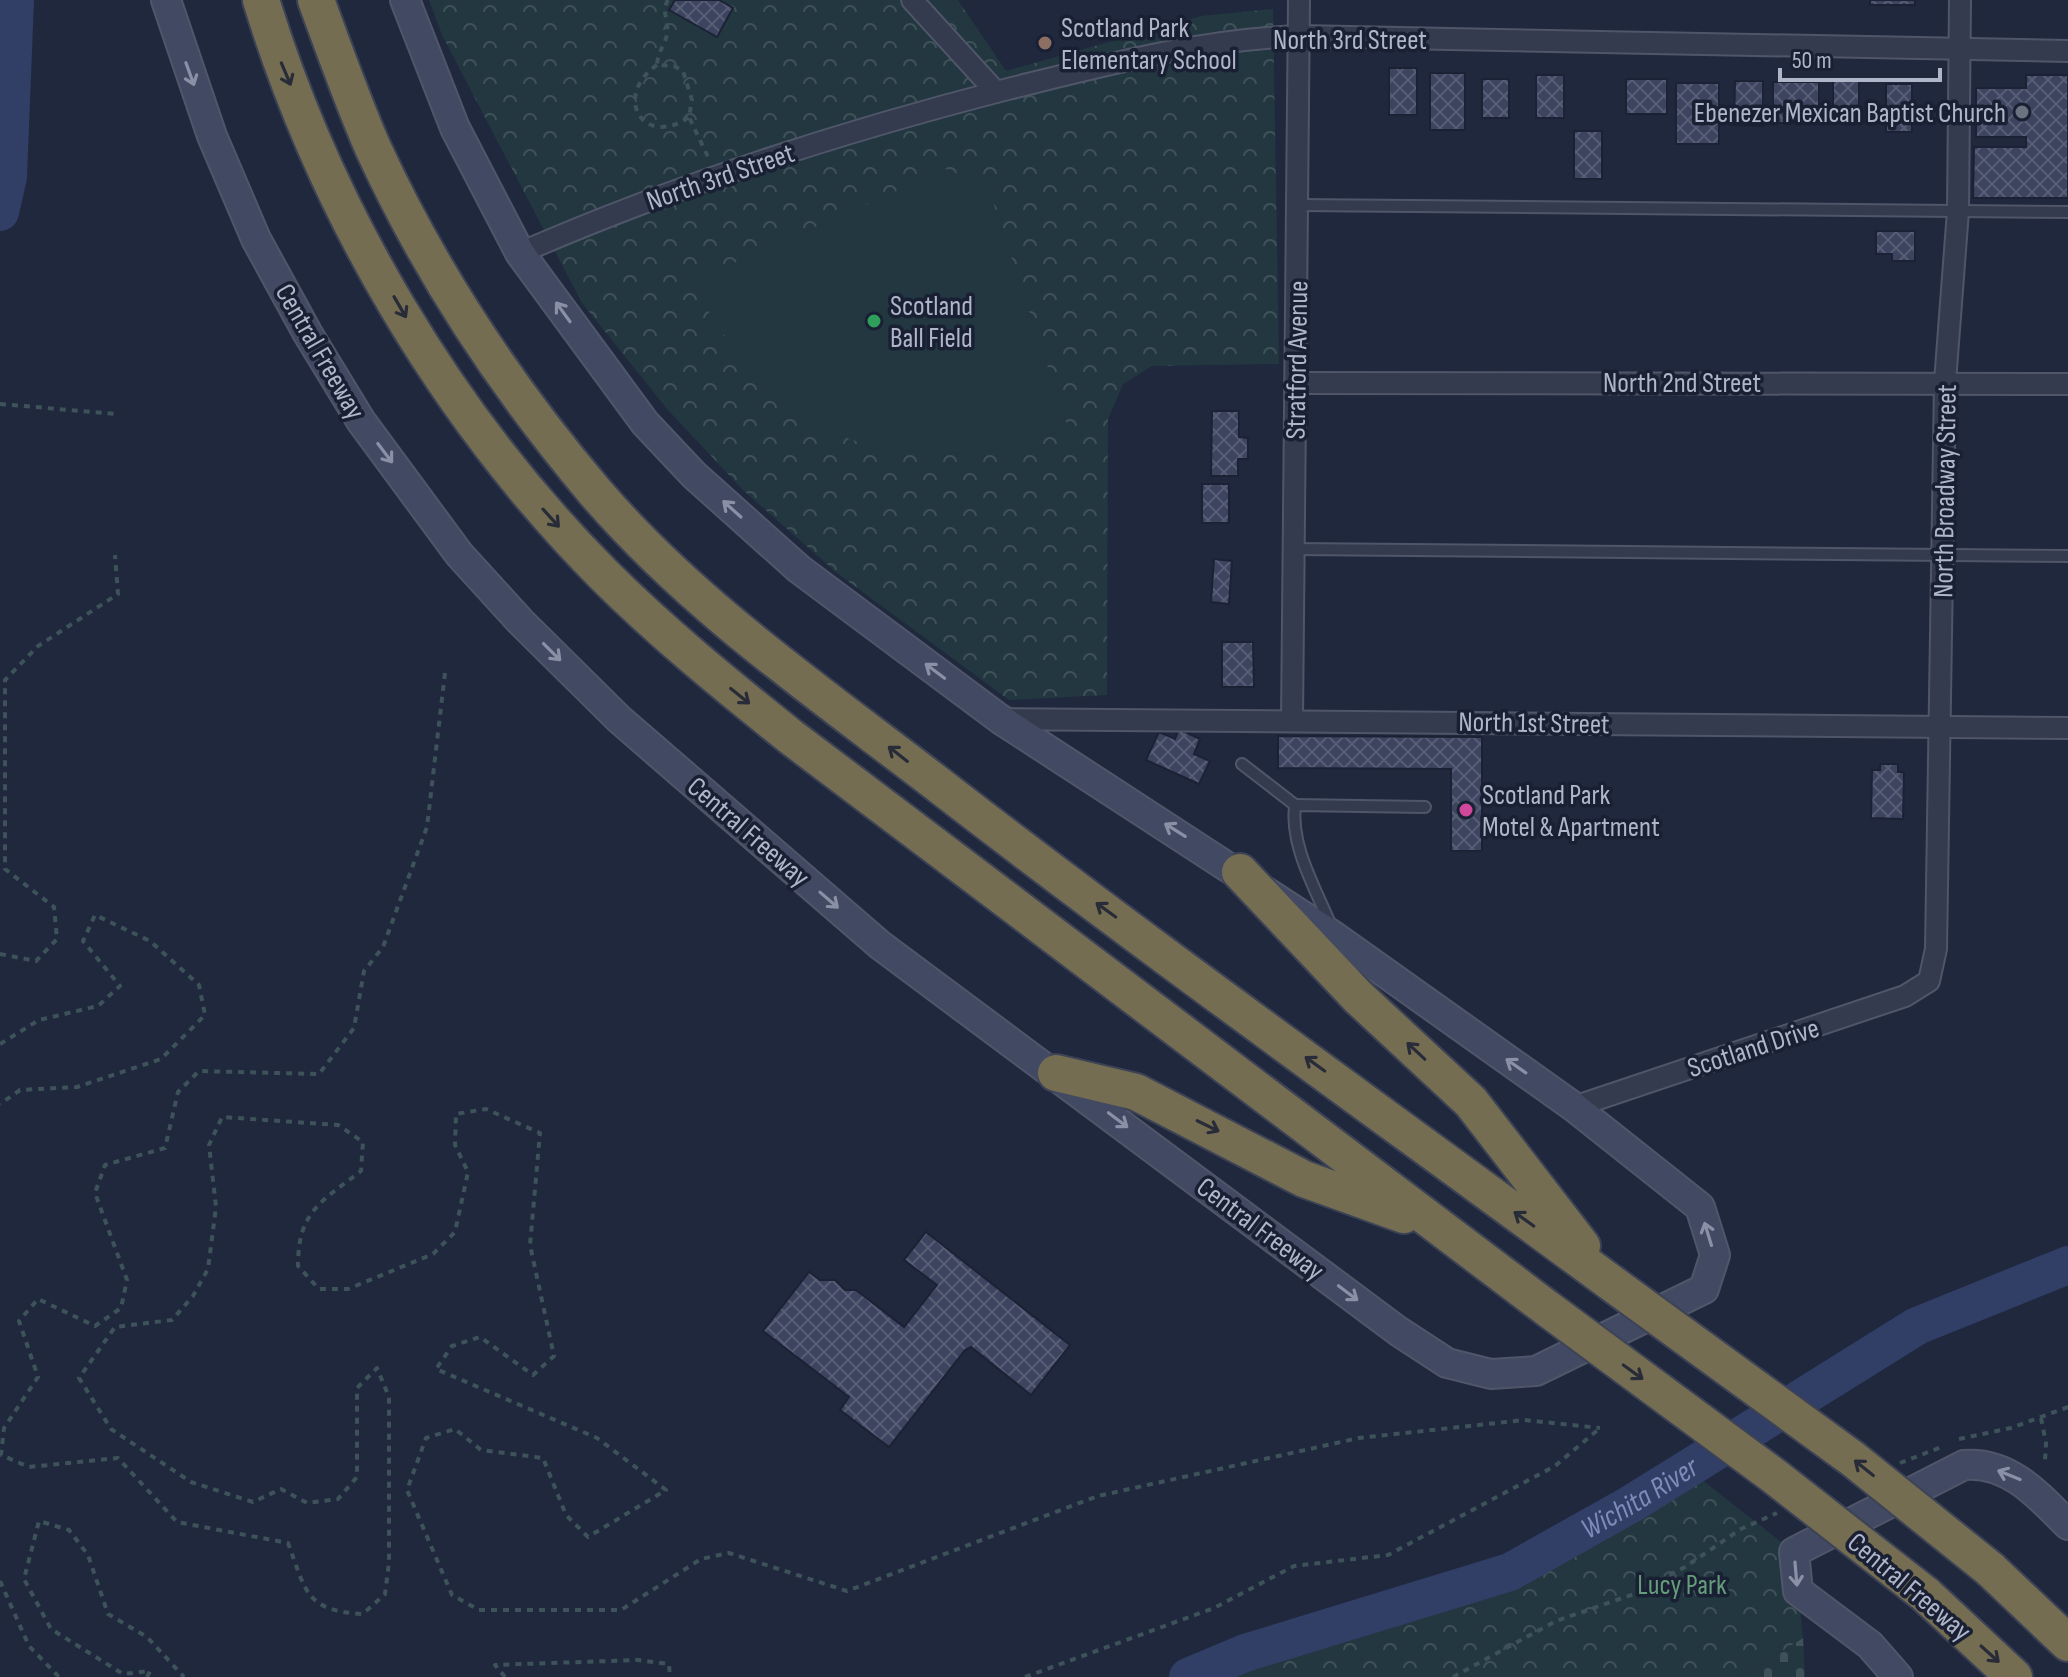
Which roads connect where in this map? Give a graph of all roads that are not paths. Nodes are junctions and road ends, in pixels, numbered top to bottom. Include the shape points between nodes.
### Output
1 (166, 0) edge
2 (261, 0) edge
3 (316, 0) edge
4 (405, 0) edge
5 (912, 0) edge
6 (1299, 0) edge
7 (1960, 0) edge
8 (1299, 36) junction
9 (1959, 50) junction
10 (2068, 51) edge
11 (996, 92) junction
12 (1297, 205) junction
13 (1958, 211) junction
14 (2068, 212) edge
15 (520, 253) junction
16 (1945, 382) junction
17 (1295, 383) junction
18 (2068, 384) edge
19 (1294, 549) junction
20 (1945, 554) junction
21 (2068, 556) edge
22 (1000, 719) junction
23 (1292, 720) junction
24 (1939, 727) junction
25 (2068, 728) edge
26 (1242, 764) dead end
27 (1295, 805) junction
28 (1425, 807) dead end
29 (1240, 872) junction
30 (1335, 937) junction
31 (1929, 981) joint
32 (1056, 1073) junction
33 (1574, 1107) junction
34 (1440, 1228) junction
35 (1610, 1282) junction
36 (2068, 1525) edge
37 (2068, 1643) edge
38 (1898, 1677) edge
39 (2014, 1677) edge

1 -> 32 main road, Central Freeway via 212,136 256,239 361,421 459,554 619,719 880,945
2 -> 34 highway, Central Freeway via 323,160 368,253 419,340 479,430 603,574 689,655 791,737
35 -> 3 highway via 980,817 732,624 667,565 598,495 545,430 448,289 374,149
4 - 15 main road, Central Freeway via 455,128
5 - 11 street
6 - 8 street, Stratford Avenue
7 - 9 street, North Broadway Street
8 - 9 street, North 3rd Street
8 - 11 street, North 3rd Street via 1175,48
8 - 12 street, Stratford Avenue
9 - 10 street, North 3rd Street
9 - 13 street, North Broadway Street
11 - 15 street, North 3rd Street via 716,176
12 - 13 lane
12 - 17 street, Stratford Avenue
13 - 14 lane
13 - 16 street, North Broadway Street
22 -> 15 main road, Central Freeway via 799,569 694,475 645,423
16 - 17 street, North 2nd Street
16 - 18 street, North 2nd Street
16 - 20 street, North Broadway Street
17 - 19 street, Stratford Avenue
19 - 20 lane
19 - 23 street, Stratford Avenue
20 - 21 lane
20 - 24 street, North Broadway Street
22 - 23 street, North 1st Street
29 -> 22 main road, Central Freeway
23 - 24 street, North 1st Street
24 - 25 street, North 1st Street
24 - 31 street, North Broadway Street via 1936,949
26 - 27 lane
27 - 28 lane
27 - 30 lane via 1298,846
29 - 30 main road, Central Freeway
35 -> 29 highway via 1471,1102 1358,997
33 -> 30 main road, Central Freeway
31 - 33 street, Scotland Drive via 1905,996
32 -> 33 main road, Central Freeway via 1398,1331 1447,1363 1491,1374 1536,1371 1704,1289 1715,1255 1700,1207
32 -> 34 highway via 1136,1092 1304,1179
34 -> 39 highway, Central Freeway, bridge via 1925,1594
37 -> 35 highway, bridge via 1990,1569 1853,1459
36 -> 38 main road, Central Freeway via 2024,1481 1981,1463 1964,1465 1794,1552 1798,1591 1870,1645

